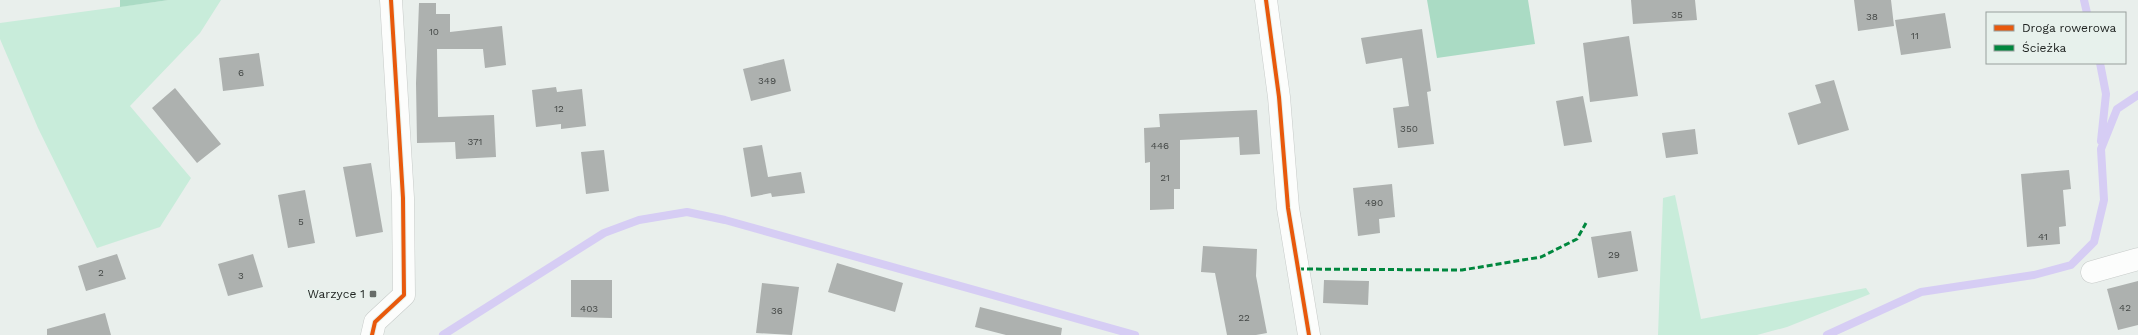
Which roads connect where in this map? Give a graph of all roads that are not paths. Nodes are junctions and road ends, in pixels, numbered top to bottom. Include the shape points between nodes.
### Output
1 (391, 0) edge
2 (1266, 0) edge
3 (2138, 259) edge
4 (2092, 272) dead end
5 (372, 335) edge
6 (1310, 335) edge

1 - 5 street via 403,198 404,294 375,322
2 - 6 street via 1279,97 1288,208
3 - 4 street

